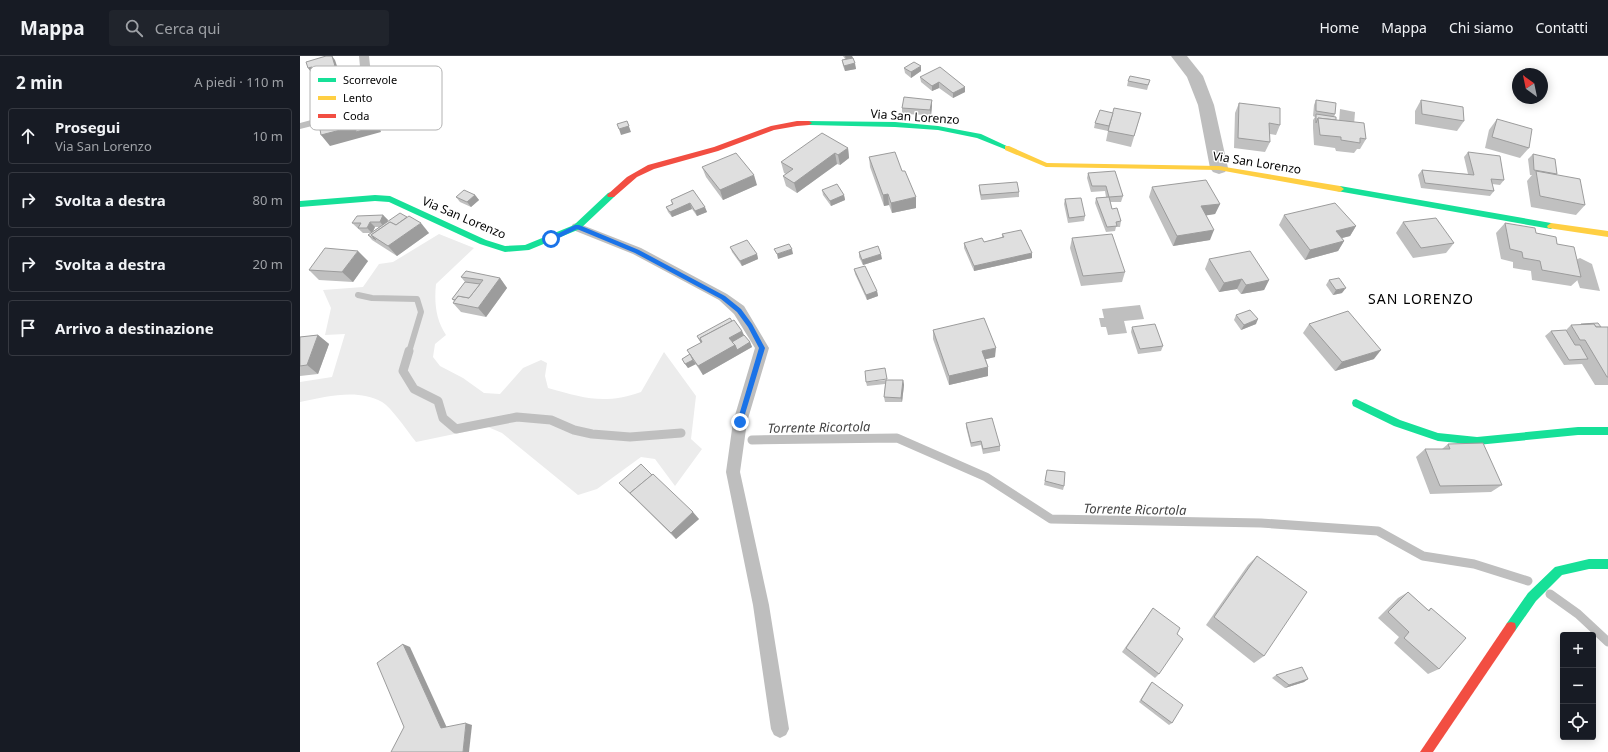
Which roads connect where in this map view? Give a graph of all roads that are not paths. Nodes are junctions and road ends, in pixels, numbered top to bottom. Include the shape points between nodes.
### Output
1 (364, 56) edge
2 (1179, 56) edge
3 (365, 66) edge
4 (310, 124) edge
5 (300, 126) edge
6 (1219, 168) junction
7 (301, 207) edge
8 (577, 226) junction
9 (1608, 234) edge
10 (1356, 404) dead end
11 (1608, 431) edge
12 (1608, 564) edge
13 (780, 729) dead end
14 (1426, 752) edge

1 - 3 lane
2 - 6 street via 1195,76 1206,105
4 - 5 lane
6 - 8 street, Via San Lorenzo via 1046,165 980,136 952,130 909,126 796,123 765,130 715,149 651,167 626,181
6 - 9 street, Via San Lorenzo
7 - 8 street, Via San Lorenzo via 375,198 390,199 483,242 505,249 526,248
8 - 13 lane via 637,251 723,297 739,310 762,348 740,422 733,472 761,605
10 - 11 street via 1396,424 1446,438 1477,441 1578,431
12 - 14 street via 1589,564 1559,571 1532,597

